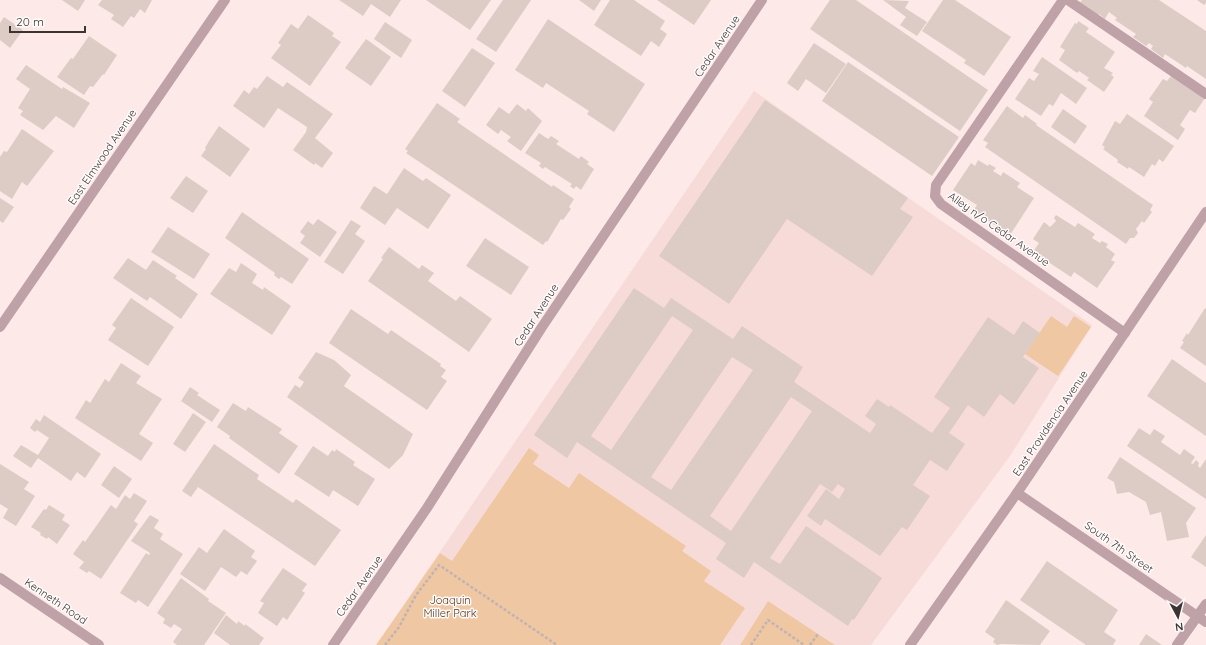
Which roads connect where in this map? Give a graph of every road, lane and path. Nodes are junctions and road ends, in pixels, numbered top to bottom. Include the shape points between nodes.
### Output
1 (224, 0) edge
2 (762, 0) edge
3 (1063, 0) edge
4 (1068, 0) edge
5 (1206, 94) edge
6 (1206, 212) edge
7 (0, 327) edge
8 (1125, 333) junction
9 (1017, 493) junction
10 (0, 578) edge
11 (1206, 604) edge
12 (1197, 616) junction
13 (1206, 622) edge
14 (818, 634) dead end
15 (99, 645) edge
16 (333, 645) edge
17 (385, 645) edge
18 (557, 645) edge
19 (751, 645) edge
20 (804, 645) edge
21 (810, 645) edge
22 (910, 645) edge
23 (1177, 645) edge

1 - 7 street, East Elmwood Avenue
2 - 16 street, Cedar Avenue via 542,328 427,508
3 - 8 street, Alley n/o Cedar Avenue via 936,185 935,196 941,204
4 - 5 street
6 - 8 street, East Providencia Avenue
8 - 9 street, East Providencia Avenue
9 - 12 street, South 7th Street
9 - 22 street, East Providencia Avenue
10 - 15 street, Kenneth Road
11 - 12 street
12 - 13 street, South 7th Street
12 - 23 street
14 - 21 path
17 - 18 path via 399,627 416,595 439,566
19 - 20 path via 768,620

